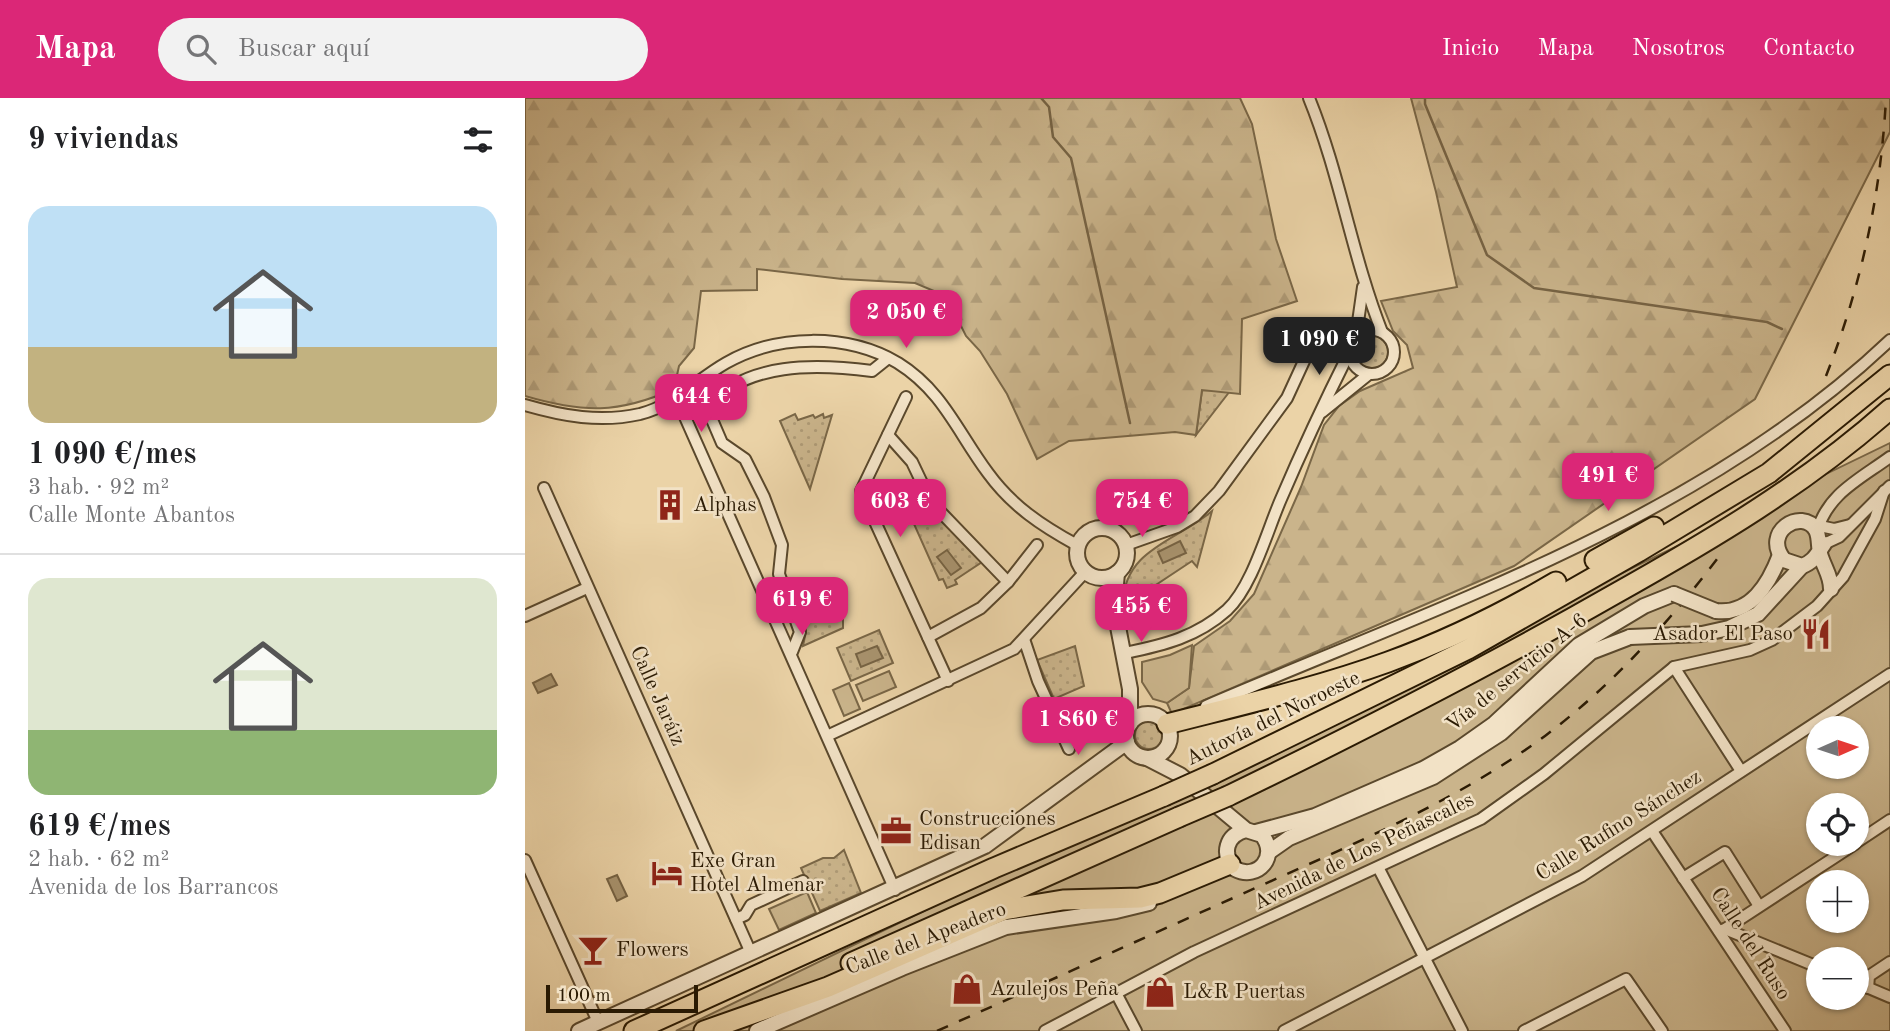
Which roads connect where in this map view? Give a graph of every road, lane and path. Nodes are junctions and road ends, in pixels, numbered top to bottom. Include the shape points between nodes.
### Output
1 (1309, 98) edge
2 (1363, 284) junction
3 (1382, 332) junction
4 (1356, 336) junction
5 (1890, 340) edge
6 (1310, 348) dead end
7 (1349, 353) junction
8 (887, 359) junction
9 (1369, 374) junction
10 (1890, 375) edge
11 (906, 397) dead end
12 (677, 399) junction
13 (525, 405) edge
14 (1890, 410) edge
15 (1318, 416) junction
16 (888, 435) junction
17 (1791, 457) junction
18 (1890, 457) edge
19 (544, 488) dead end
20 (1887, 489) edge
21 (1853, 524) junction
22 (1817, 537) junction
23 (1037, 545) dead end
24 (1077, 545) junction
25 (1126, 545) junction
26 (1780, 555) junction
27 (1801, 565) junction
28 (1117, 573) junction
29 (1090, 575) junction
30 (1008, 582) junction
31 (587, 588) junction
32 (1831, 589) junction
33 (1114, 606) junction
34 (525, 616) edge
35 (928, 638) junction
36 (1024, 639) junction
37 (792, 652) junction
38 (1125, 653) junction
39 (1674, 667) junction
40 (1890, 674) edge
41 (948, 681) junction
42 (1130, 690) junction
43 (1145, 714) junction
44 (1165, 722) junction
45 (1130, 724) junction
46 (829, 735) junction
47 (1128, 742) junction
48 (1168, 745) junction
49 (1069, 750) dead end
50 (1147, 758) junction
51 (1741, 771) junction
52 (1180, 775) junction
53 (1225, 804) junction
54 (1890, 820) edge
55 (1652, 831) junction
56 (1245, 832) junction
57 (1869, 834) edge
58 (1269, 852) junction
59 (1836, 856) edge
60 (525, 860) edge
61 (1232, 867) junction
62 (1379, 869) junction
63 (1683, 878) junction
64 (803, 880) dead end
65 (895, 890) junction
66 (1759, 906) junction
67 (736, 919) junction
68 (1722, 930) junction
69 (751, 953) junction
70 (1424, 958) junction
71 (1806, 962) edge
72 (1890, 962) edge
73 (1869, 976) edge
74 (1869, 988) edge
75 (1116, 993) junction
76 (1890, 997) edge
77 (598, 1022) junction
78 (579, 1031) edge
79 (634, 1031) edge
80 (697, 1031) edge
81 (704, 1031) edge
82 (757, 1031) edge
83 (1045, 1031) edge
84 (1136, 1031) edge
85 (1283, 1031) edge
86 (1462, 1031) edge
87 (1524, 1031) edge
88 (1662, 1031) edge
89 (1784, 1031) edge

1 - 2 street via 1321,126
2 - 3 street
2 - 4 street
3 - 4 street via 1366,330
3 - 9 street via 1393,345 1394,357 1382,372
4 - 7 street
5 - 44 street via 1823,400 1669,500 1541,563
6 - 25 street via 1287,398 1219,491 1177,527
7 - 9 street via 1355,367
7 - 15 street
8 - 12 street via 849,344 782,343 725,363
8 - 24 street via 942,401 986,472 1010,500 1039,524
8 - 37 street via 872,370 827,365 787,368 744,381 717,396 707,408 722,443 745,459 782,545 779,574 800,632
9 - 15 street
10 - 17 highway, Autovía del Noroeste
11 - 16 street
12 - 13 street via 641,414 588,419
12 - 37 street
14 - 53 highway via 1776,499 1647,576
15 - 38 street via 1247,580 1230,607 1200,631 1168,645
16 - 30 street via 912,462 930,502
16 - 35 street via 861,491
17 - 44 highway via 1764,463 1535,594 1441,640 1388,662 1275,697
17 - 79 highway, Autovía del Noroeste, bridge via 1468,649 1213,774
18 - 22 street via 1833,498
19 - 31 street, Calle Jaráiz
20 - 21 street
20 - 32 street via 1860,550
21 - 22 street
21 - 22 street via 1839,537
22 - 26 street via 1793,523 1780,532 1776,544
22 - 27 street
22 - 32 street
23 - 30 street
24 - 25 street via 1089,531 1102,527 1117,532
24 - 29 street via 1077,559
25 - 28 street via 1126,561
26 - 27 street
26 - 56 street, Vía de servicio A-6, bridge via 1759,595 1734,610 1716,611 1674,594 1644,606 1579,645 1494,724 1423,769 1315,816
27 - 32 street via 1819,571
27 - 58 street, Vía de servicio A-6, bridge via 1769,604 1748,620 1702,634 1630,637 1591,652 1501,733 1433,777 1289,838
28 - 29 street
28 - 33 street
29 - 33 street
29 - 36 street
30 - 35 street via 981,608
31 - 34 street
31 - 67 street, Calle Jaráiz
32 - 39 street via 1817,606 1772,640 1750,650
33 - 38 street
35 - 41 street
36 - 41 street via 1014,649
36 - 49 street
37 - 46 street
38 - 42 street
39 - 51 street
39 - 62 street, Avenida de Los Peñascales via 1544,774 1481,819
40 - 51 street, Calle Rufino Sánchez
41 - 46 street
42 - 43 street
42 - 45 street
43 - 44 street
43 - 45 street
44 - 48 street
45 - 47 street
46 - 65 street
47 - 50 street via 1133,751
47 - 65 street via 985,846
48 - 50 street via 1157,756
48 - 52 street
50 - 52 street
51 - 55 street, Calle Rufino Sánchez
52 - 53 street
53 - 56 street
53 - 80 highway, bridge via 1179,817
54 - 57 street
55 - 63 street, Calle del Ruso
55 - 70 street, Calle Rufino Sánchez via 1582,876
56 - 58 street via 1266,840
56 - 61 street via 1227,849
58 - 61 street via 1257,870 1245,873
59 - 66 street
60 - 77 street
61 - 81 highway via 1140,898 1063,900 1004,911 828,987
61 - 82 street, Calle del Apeadero via 1140,906 1006,927
62 - 70 street
62 - 75 street, Avenida de Los Peñascales
63 - 66 street, Calle del Ruso via 1725,852
63 - 68 street, Calle del Ruso
64 - 67 street via 751,905
65 - 69 street
66 - 68 street
67 - 69 street, Calle Jaráiz
68 - 71 street
68 - 89 street, Calle del Ruso
69 - 77 street
70 - 85 street, Calle Rufino Sánchez
70 - 86 street
72 - 73 street
74 - 76 street
75 - 83 street, Avenida de Los Peñascales
75 - 84 street
77 - 78 street
87 - 88 street via 1626,979

